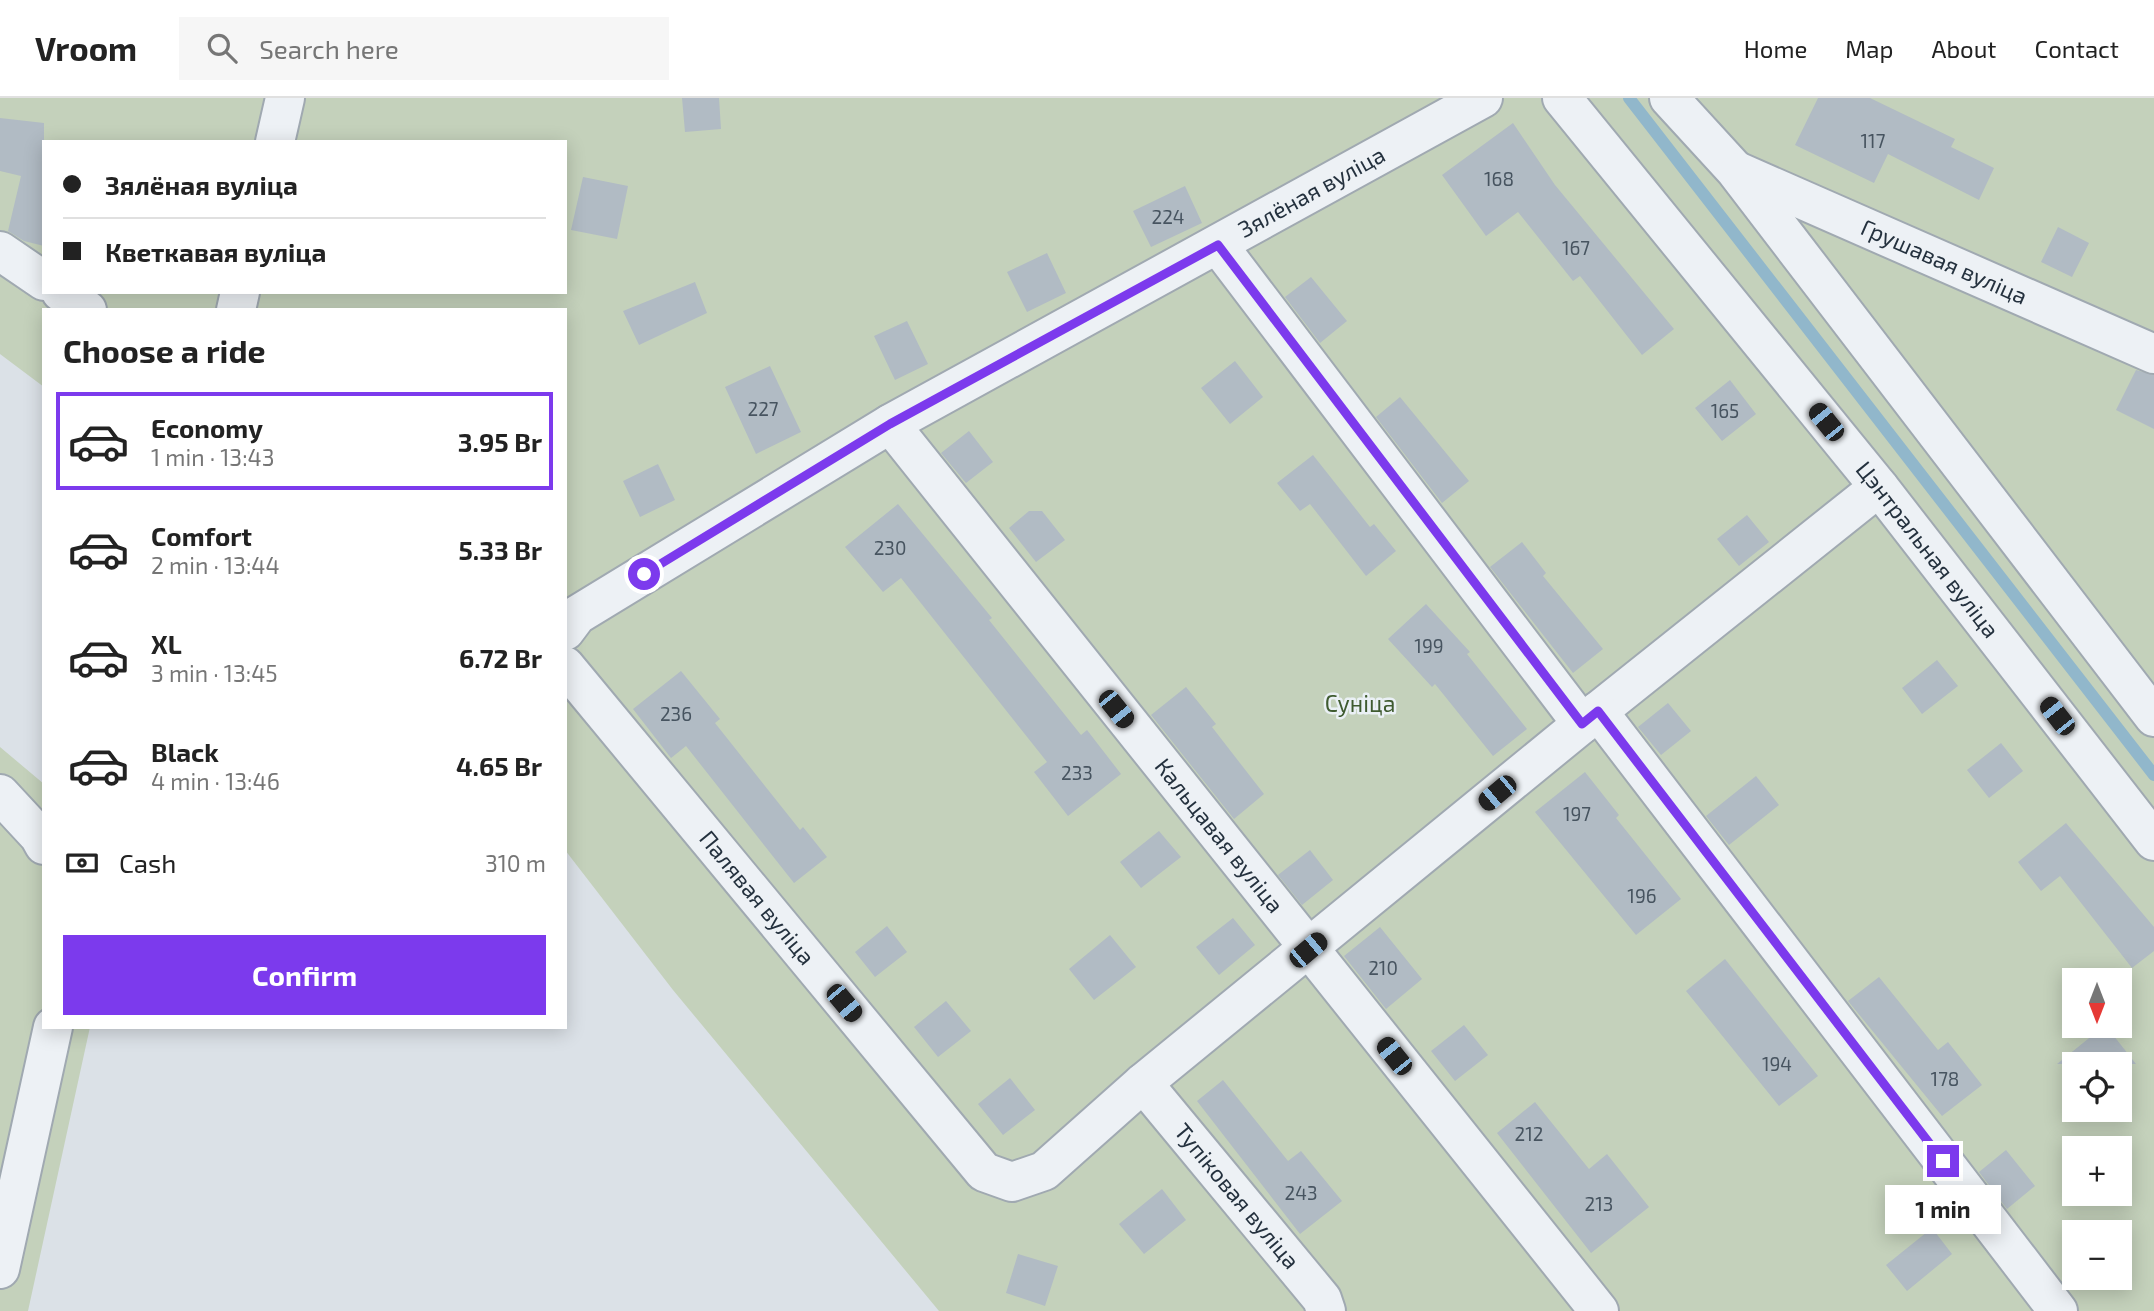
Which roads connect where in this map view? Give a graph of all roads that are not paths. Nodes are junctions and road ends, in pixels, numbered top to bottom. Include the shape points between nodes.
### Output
1 (285, 98) edge
2 (1483, 98) edge
3 (1562, 98) edge
4 (1669, 98) edge
5 (275, 140) edge
6 (1735, 170) junction
7 (1218, 245) junction
8 (0, 251) edge
9 (42, 280) edge
10 (64, 294) edge
11 (84, 308) edge
12 (2154, 354) edge
13 (890, 424) junction
14 (1879, 487) junction
15 (567, 628) edge
16 (567, 668) edge
17 (2148, 705) edge
18 (1590, 717) junction
19 (0, 794) edge
20 (2154, 841) edge
21 (42, 843) edge
22 (1308, 950) junction
23 (53, 1029) edge
24 (1143, 1083) junction
25 (0, 1269) edge
26 (1326, 1311) edge
27 (1599, 1311) edge
28 (2058, 1311) edge

1 - 5 lane
2 - 7 lane, Зялёная вуліца
3 - 14 lane, Цэнтральная вуліца
4 - 6 lane
6 - 12 lane, Грушавая вуліца
6 - 17 lane
7 - 13 lane, Зялёная вуліца
7 - 18 lane
8 - 9 lane
10 - 11 lane
13 - 15 lane, Зялёная вуліца via 577,615
13 - 22 lane, Кальцавая вуліца
14 - 18 lane, Палявая вуліца
14 - 20 lane, Цэнтральная вуліца
16 - 24 lane, Палявая вуліца via 984,1172 1012,1182 1045,1171
18 - 22 lane, Палявая вуліца
18 - 28 lane
19 - 21 lane
22 - 24 lane, Палявая вуліца
22 - 27 lane, Кальцавая вуліца
23 - 25 lane
24 - 26 lane, Тупіковая вуліца via 1322,1299

